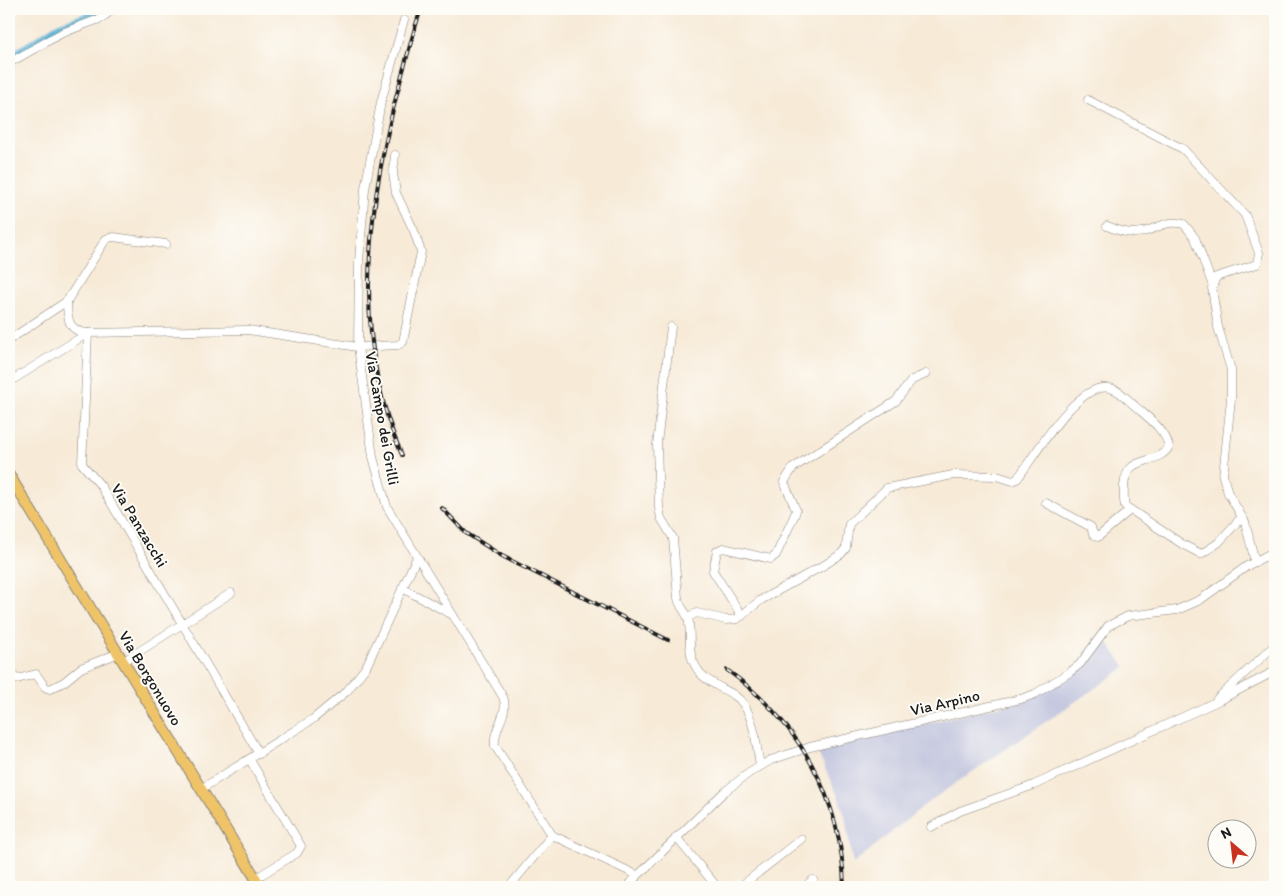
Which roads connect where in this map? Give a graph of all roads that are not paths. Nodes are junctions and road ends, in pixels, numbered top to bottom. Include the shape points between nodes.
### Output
1 (114, 9) edge
2 (404, 20) dead end
3 (9, 63) edge
4 (1088, 100) dead end
5 (395, 155) dead end
6 (1107, 226) dead end
7 (166, 244) dead end
8 (1213, 286) junction
9 (66, 302) junction
10 (671, 326) dead end
11 (88, 333) junction
12 (9, 340) edge
13 (358, 347) junction
14 (926, 374) dead end
15 (9, 382) edge
16 (9, 476) edge
17 (1046, 504) dead end
18 (1130, 510) junction
19 (1245, 522) junction
20 (1275, 551) edge
21 (417, 556) junction
22 (1266, 556) junction
23 (1255, 562) junction
24 (1275, 562) edge
25 (402, 588) junction
26 (231, 593) dead end
27 (452, 614) junction
28 (742, 616) junction
29 (688, 617) junction
30 (182, 624) junction
31 (1275, 645) edge
32 (121, 657) junction
33 (1275, 671) edge
34 (9, 672) edge
35 (1214, 703) junction
36 (259, 754) junction
37 (250, 760) junction
38 (760, 766) junction
39 (201, 789) junction
40 (931, 827) dead end
41 (552, 835) junction
42 (676, 837) junction
43 (801, 839) dead end
44 (637, 876) junction
45 (812, 880) dead end
46 (259, 883) edge
47 (509, 887) edge
48 (626, 887) edge
49 (717, 887) edge
50 (740, 887) edge
51 (804, 887) edge

1 - 3 street via 102,18 62,33
2 - 13 street via 381,102 365,189 359,261
4 - 8 street via 1183,149 1245,215 1259,254 1258,264 1216,277
5 - 13 street via 396,193 419,242 419,268 403,342
6 - 8 street via 1141,233 1171,222 1184,224 1195,238
7 - 9 street via 106,239
8 - 19 street via 1218,328 1231,370 1223,476 1228,493
9 - 11 street via 71,326 79,332
9 - 12 street
10 - 29 street via 657,426 658,503 661,518 674,538 678,601
11 - 13 street, Via Campo dei Grilli via 248,330
11 - 15 street
11 - 30 street, Via Panzacchi via 82,464 99,483
13 - 21 street, Via Campo dei Grilli via 376,471 387,507
14 - 28 street via 912,380 896,401 793,468 784,482 796,510 772,559 723,548 717,551 713,571
16 - 32 main road, Via Borgonuovo
17 - 18 street via 1091,527 1098,537
18 - 19 street via 1201,554 1218,543 1239,520
18 - 28 street via 1124,501 1125,477 1138,462 1165,452 1169,447 1168,440 1151,420 1118,392 1108,387 1100,388 1079,400 1067,412 1017,479 1013,481 981,474 953,475 886,488 849,524 846,548 841,554 761,600
19 - 23 street
20 - 22 street, Via Arpino
21 - 25 street
21 - 27 street, Via Campo dei Grilli
22 - 23 street, Via Arpino
22 - 24 street
23 - 38 street, Via Arpino via 1200,600 1177,610 1128,616 1108,626 1080,664 1036,694 800,749
25 - 27 street
25 - 36 street via 361,675 328,708
26 - 30 street
27 - 41 street, Via Campo dei Grilli via 504,701 495,739 496,749
28 - 29 street via 731,620 697,613
29 - 38 street via 689,645 694,661 703,676 736,696 744,705
30 - 32 street
30 - 36 street, Via Panzacchi
31 - 35 street
32 - 34 street via 79,669 50,689 36,674 17,679
32 - 39 main road, Via Borgonuovo
33 - 35 street
35 - 40 street via 1034,785 960,811
36 - 37 street
37 - 39 street
37 - 46 street via 301,846 297,853
38 - 42 street, Via Arpino via 728,789
39 - 46 main road, Via Borgonuovo
41 - 44 street
41 - 47 street
42 - 44 street, Via Arpino
42 - 49 street
43 - 50 street
44 - 48 street, Via Arpino
45 - 51 street

